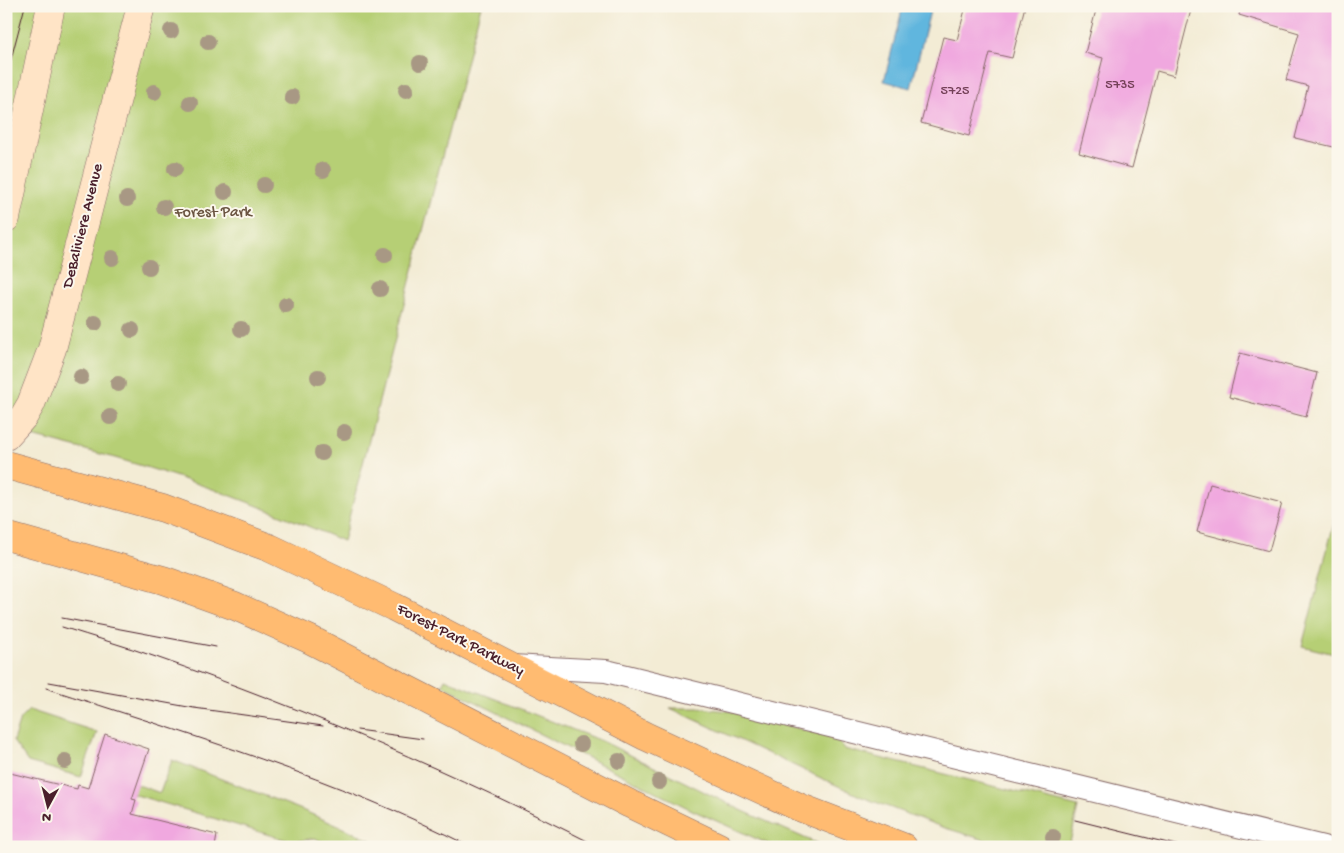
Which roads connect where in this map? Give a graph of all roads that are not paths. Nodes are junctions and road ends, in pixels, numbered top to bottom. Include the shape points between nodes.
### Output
1 (50, 6) edge
2 (141, 6) edge
3 (6, 218) edge
4 (6, 436) edge
5 (6, 465) edge
6 (6, 536) edge
7 (508, 666) junction
8 (719, 847) edge
9 (904, 847) edge
10 (1322, 847) edge

1 - 3 street
2 - 4 street, DeBaliviere Avenue via 52,348 31,404
5 - 7 main road, Forest Park Parkway via 163,508 270,548
6 - 8 main road via 163,580 235,606 309,639
7 - 9 main road, Forest Park Parkway via 644,736 799,807
7 - 10 lane via 606,671

